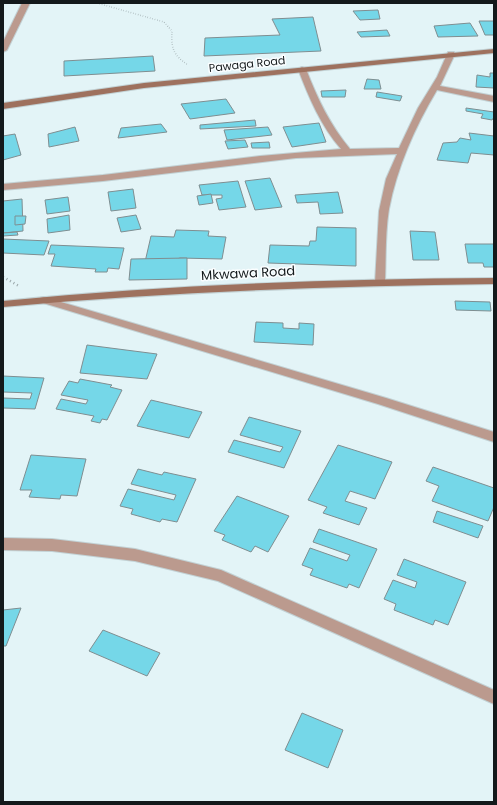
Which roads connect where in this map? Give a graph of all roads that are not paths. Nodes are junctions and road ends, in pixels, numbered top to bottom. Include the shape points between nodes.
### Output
1 (26, 3) edge
2 (3, 50) edge
3 (494, 51) edge
4 (451, 54) junction
5 (302, 69) junction
6 (434, 88) junction
7 (494, 98) edge
8 (3, 106) edge
9 (403, 151) junction
10 (347, 152) junction
11 (3, 187) edge
12 (494, 281) edge
13 (380, 282) junction
14 (44, 300) junction
15 (3, 304) edge
16 (494, 437) edge
17 (3, 544) edge
18 (494, 697) edge

1 - 2 street
3 - 4 main road, Pawaga Road
4 - 5 main road, Pawaga Road
4 - 6 street
5 - 8 main road, Pawaga Road via 87,92
5 - 10 street via 310,91 332,133
6 - 7 street
6 - 9 street
9 - 10 street
9 - 13 street via 391,178 384,211
10 - 11 street via 245,159 89,180
12 - 13 main road, Mkwawa Road
13 - 14 main road, Mkwawa Road via 245,286
14 - 15 main road, Mkwawa Road
14 - 16 street
17 - 18 street via 52,545 135,555 221,576

